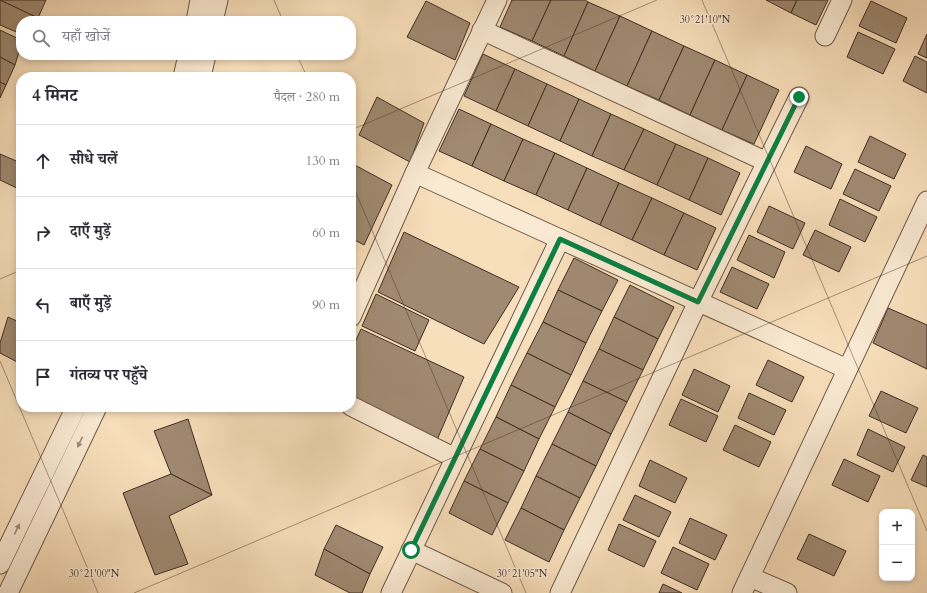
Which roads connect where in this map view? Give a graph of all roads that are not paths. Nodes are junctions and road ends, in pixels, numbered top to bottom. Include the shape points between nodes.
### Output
1 (200, 0) edge
2 (218, 0) edge
3 (497, 0) edge
4 (842, 0) edge
5 (197, 16) edge
6 (215, 16) edge
7 (482, 30) junction
8 (825, 36) dead end
9 (187, 60) edge
10 (205, 60) edge
11 (184, 72) edge
12 (202, 72) edge
13 (799, 97) dead end
14 (767, 162) junction
15 (415, 173) junction
16 (927, 201) edge
17 (560, 239) junction
18 (698, 302) junction
19 (356, 306) edge
20 (847, 369) junction
21 (356, 408) edge
22 (74, 412) edge
23 (94, 412) edge
24 (456, 458) junction
25 (411, 550) junction
26 (6, 568) edge
27 (746, 585) edge
28 (8, 593) edge
29 (391, 593) edge
30 (502, 593) edge
31 (560, 593) edge
32 (787, 593) edge

1 - 5 street
2 - 6 street
3 - 7 street
4 - 8 street
7 - 14 street
7 - 15 street
9 - 11 street
10 - 12 street
13 - 14 street
14 - 18 street
15 - 17 street
15 - 19 street
16 - 20 street
17 - 18 street
17 - 24 street
18 - 20 street
18 - 31 street
20 - 27 street
21 - 24 street
26 -> 22 street
23 -> 26 street
24 - 25 street
25 - 29 street
25 - 30 street
26 - 28 street
27 - 32 street

